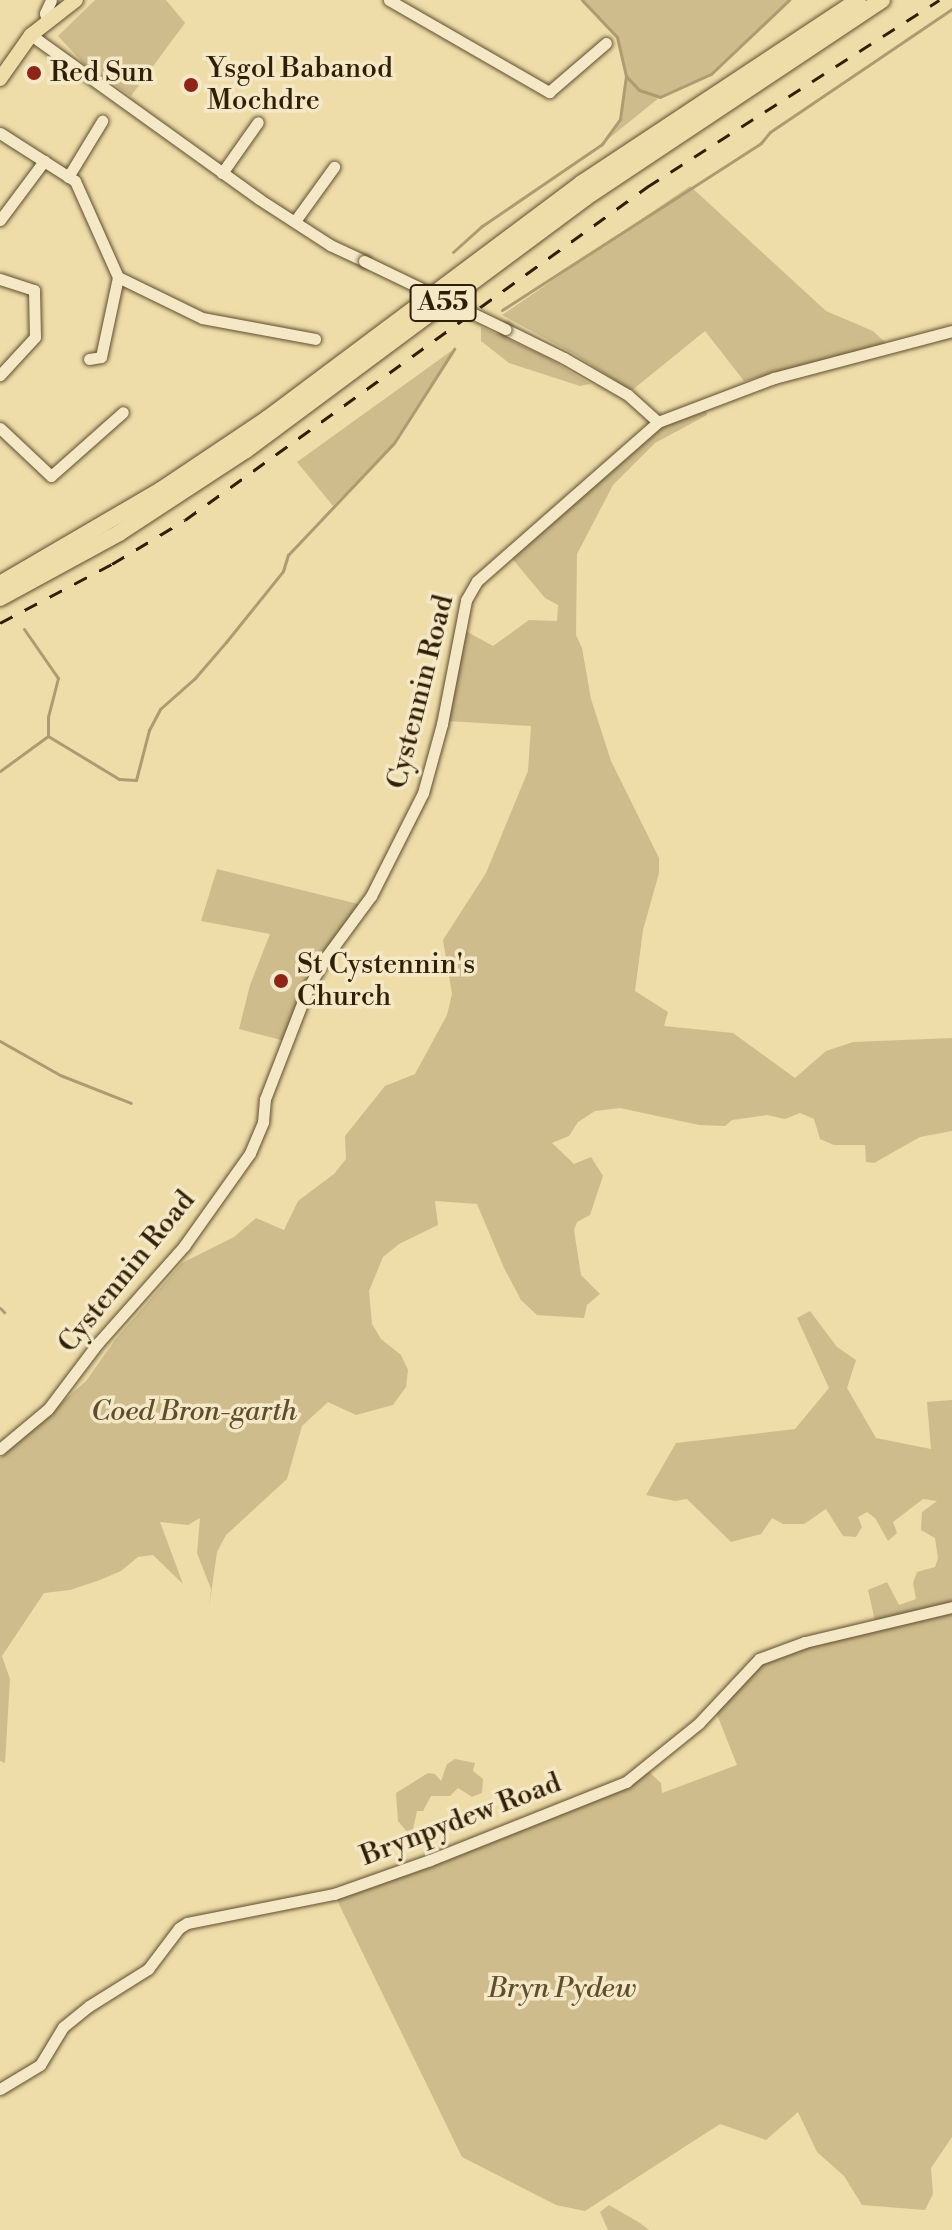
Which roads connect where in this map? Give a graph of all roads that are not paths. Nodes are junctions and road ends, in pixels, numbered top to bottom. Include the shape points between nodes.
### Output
1 (51, 0) edge
2 (76, 0) edge
3 (389, 0) edge
4 (858, 0) edge
5 (882, 0) edge
6 (47, 21) junction
7 (31, 35) junction
8 (606, 43) dead end
9 (0, 79) edge
10 (102, 121) dead end
11 (258, 122) dead end
12 (0, 133) edge
13 (44, 161) junction
14 (334, 167) dead end
15 (222, 173) junction
16 (68, 177) junction
17 (0, 220) edge
18 (295, 221) junction
19 (118, 277) junction
20 (0, 279) edge
21 (952, 331) edge
22 (315, 339) dead end
23 (89, 359) dead end
24 (0, 375) edge
25 (123, 412) dead end
26 (658, 422) junction
27 (1, 429) edge
28 (0, 584) edge
29 (0, 598) edge
30 (0, 1449) edge
31 (952, 1607) edge
32 (0, 2089) edge

1 - 6 street
2 - 6 main road
3 - 8 street via 549,92
4 - 28 highway, A55 via 582,183 268,418 161,490
5 - 29 highway, A55 via 585,198 246,450 119,533
6 - 7 main road
7 - 9 main road
7 - 15 street
10 - 16 street
11 - 15 street
12 - 13 street
13 - 16 street
13 - 17 street
14 - 18 street
15 - 18 street
16 - 19 street via 75,181
18 - 26 street, bridge via 330,245 564,358 628,395
19 - 22 street via 202,318
19 - 23 street via 101,357
20 - 24 street via 34,290 35,337
21 - 26 street via 774,378
25 - 27 street via 51,476
26 - 30 street, Cystennin Road via 471,590 423,793 371,896 308,988 250,1153 184,1246 48,1409
31 - 32 street, Brynpydew Road via 805,1642 759,1659 699,1723 626,1782 334,1894 187,1923 148,1969 63,2027 40,2065

